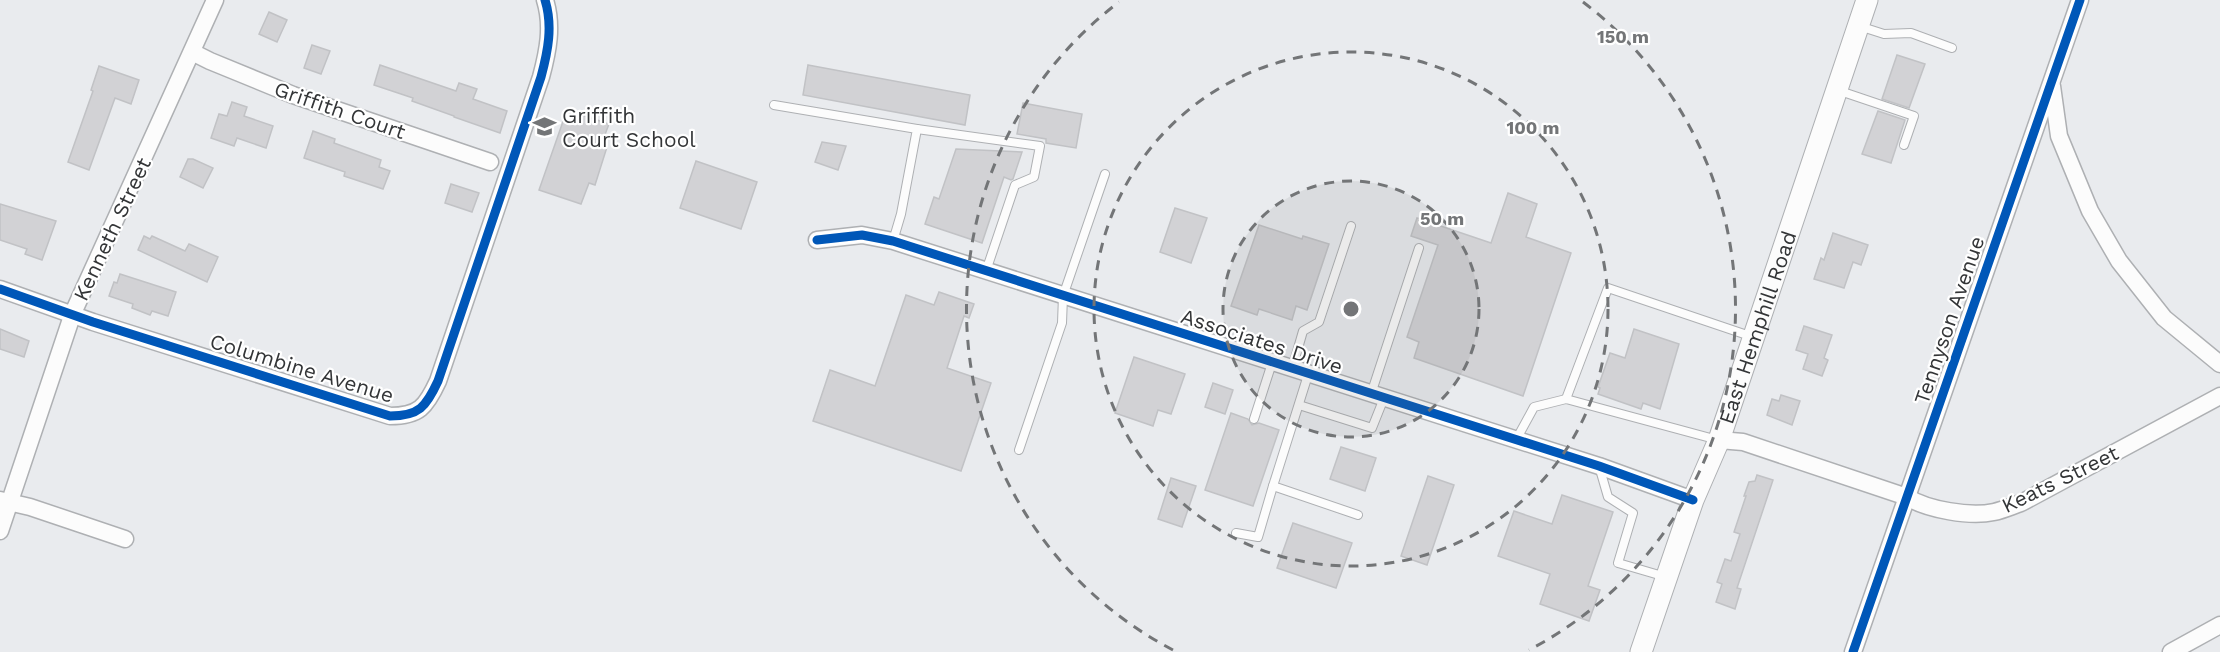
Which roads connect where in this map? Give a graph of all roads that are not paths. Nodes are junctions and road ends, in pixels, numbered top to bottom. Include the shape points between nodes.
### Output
1 (215, 0) edge
2 (545, 0) edge
3 (1867, 0) edge
4 (2080, 0) edge
5 (1858, 26) junction
6 (1952, 48) dead end
7 (192, 52) junction
8 (2052, 82) junction
9 (1836, 90) junction
10 (774, 105) dead end
11 (917, 129) junction
12 (1904, 145) dead end
13 (490, 162) dead end
14 (1105, 174) dead end
15 (1351, 226) dead end
16 (817, 240) dead end
17 (893, 241) junction
18 (1419, 248) dead end
19 (986, 271) junction
20 (0, 290) edge
21 (1063, 296) junction
22 (73, 314) junction
23 (1753, 338) junction
24 (1272, 363) junction
25 (2220, 364) edge
26 (1292, 369) junction
27 (1308, 375) junction
28 (1377, 396) junction
29 (2220, 396) edge
30 (1566, 399) junction
31 (1299, 405) junction
32 (1254, 419) dead end
33 (1516, 440) junction
34 (1719, 440) junction
35 (1019, 450) dead end
36 (1599, 466) junction
37 (1273, 486) junction
38 (1907, 497) junction
39 (1693, 500) junction
40 (5, 501) edge
41 (1358, 515) dead end
42 (0, 531) edge
43 (1236, 533) dead end
44 (125, 539) dead end
45 (1667, 577) junction
46 (2220, 625) edge
47 (1641, 652) edge
48 (1853, 652) edge
49 (2171, 652) edge

1 - 7 street, Kenneth Street
2 - 22 street, Columbine Avenue via 549,50 541,77 438,381 421,409 409,416 390,416
3 - 5 street, East Hemphill Road
4 - 8 street, Tennyson Avenue
5 - 6 lane via 1884,34 1911,33
5 - 9 street, East Hemphill Road
7 - 13 street, Griffith Court via 293,95
7 - 22 street, Kenneth Street
8 - 25 street via 2059,136 2090,211 2119,261 2163,318
8 - 38 street, Tennyson Avenue
9 - 12 lane via 1914,116
9 - 23 street, East Hemphill Road
10 - 11 lane
11 - 17 lane
11 - 19 lane via 1040,146 1034,177 1015,185
14 - 21 lane
15 - 26 lane via 1319,322 1303,331
16 - 17 street, Associates Drive via 862,235
17 - 19 street, Associates Drive
18 - 28 lane
19 - 21 street, Associates Drive
20 - 22 street, Columbine Avenue
21 - 24 street, Associates Drive
21 - 35 lane via 1062,323
22 - 40 street, Kenneth Street
23 - 30 lane via 1608,288
23 - 34 street, East Hemphill Road
24 - 26 street, Associates Drive
24 - 32 lane
26 - 27 street, Associates Drive
27 - 28 street, Associates Drive
27 - 31 lane
28 - 31 lane via 1372,428
28 - 33 street, Associates Drive
29 - 38 street, Keats Street via 2021,503 1992,512 1960,512 1919,505
30 - 33 lane via 1534,407
30 - 34 lane
31 - 37 lane
33 - 36 street, Associates Drive
34 - 38 street, Keats Street via 1743,442
34 - 39 street, East Hemphill Road
36 - 39 street, Associates Drive
36 - 45 lane via 1608,498 1633,513 1618,563
37 - 41 lane
37 - 43 lane via 1258,537
38 - 48 street, Tennyson Avenue
39 - 45 street, East Hemphill Road
40 - 42 street, Kenneth Street
40 - 44 street
45 - 47 street, East Hemphill Road
46 - 49 street

